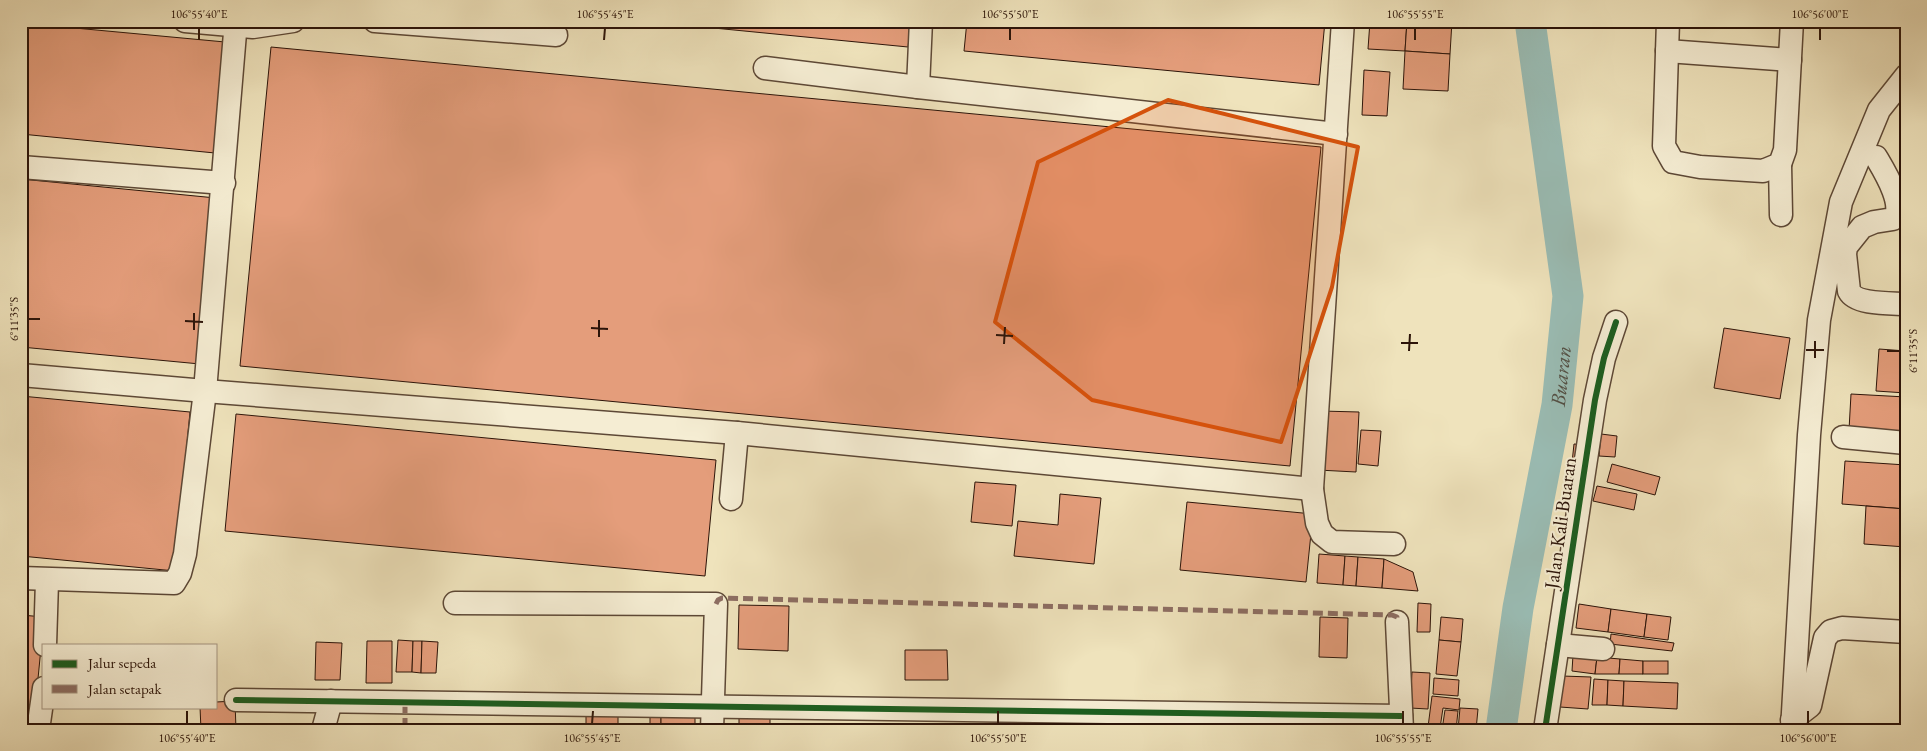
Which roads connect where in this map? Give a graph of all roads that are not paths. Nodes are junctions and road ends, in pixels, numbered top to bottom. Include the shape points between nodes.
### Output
1 (185, 21) edge
2 (293, 21) edge
3 (375, 21) edge
4 (921, 21) edge
5 (1344, 21) edge
6 (1668, 21) edge
7 (1792, 21) edge
8 (236, 24) edge
9 (556, 35) dead end
10 (1667, 51) junction
11 (1790, 60) junction
12 (765, 68) dead end
13 (1906, 76) edge
14 (918, 87) junction
15 (1336, 134) junction
16 (1876, 157) dead end
17 (1780, 164) junction
18 (21, 168) edge
19 (224, 183) junction
20 (1780, 214) dead end
21 (1906, 304) edge
22 (1616, 322) dead end
23 (21, 375) edge
24 (205, 392) junction
25 (737, 432) junction
26 (1844, 437) dead end
27 (1906, 442) edge
28 (1312, 489) junction
29 (731, 499) dead end
30 (1394, 544) dead end
31 (21, 578) edge
32 (47, 580) junction
33 (455, 603) dead end
34 (1397, 622) dead end
35 (1906, 632) edge
36 (45, 644) edge
37 (1558, 645) junction
38 (1603, 649) dead end
39 (236, 700) dead end
40 (331, 701) junction
41 (42, 702) edge
42 (713, 706) junction
43 (1402, 723) edge
44 (1792, 725) edge
45 (38, 730) edge
46 (323, 730) edge
47 (712, 730) edge
48 (1545, 730) edge

1 - 8 street
2 - 8 street via 253,27
3 - 9 street
4 - 14 street
5 - 15 street
6 - 10 street
7 - 11 street
8 - 19 street
10 - 11 street
10 - 17 street via 1664,146 1673,162 1763,171
11 - 17 street via 1785,150
12 - 14 street
13 - 44 street via 1879,110 1841,202 1819,320
14 - 15 street
15 - 28 street
16 - 21 street via 1891,184 1897,213 1893,219 1862,227 1846,247 1849,291 1861,300
17 - 20 street
18 - 19 street
19 - 24 street
22 - 37 street, Jalan Kali Buaran via 1595,400
23 - 24 street
24 - 25 street
24 - 32 street via 186,554 174,583
25 - 28 street
25 - 29 street
26 - 27 street
28 - 30 street via 1317,523 1322,534 1332,542
31 - 32 street
32 - 36 street
33 - 42 street via 716,604
34 - 43 street
35 - 44 street via 1842,628 1831,631 1824,638 1810,706
37 - 38 street
37 - 48 street, Jalan Kali Buaran
39 - 40 street
40 - 42 street
40 - 46 street
41 - 45 street
42 - 43 street
42 - 47 street

